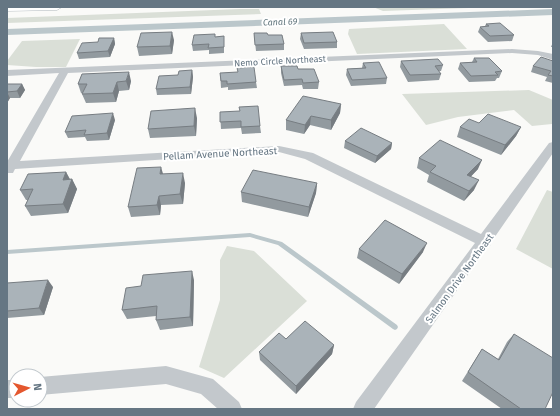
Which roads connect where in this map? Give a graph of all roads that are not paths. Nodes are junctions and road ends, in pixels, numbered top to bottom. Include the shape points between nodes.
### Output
1 (57, 7) edge
2 (7, 8) edge
3 (553, 57) edge
4 (65, 71) junction
5 (7, 73) edge
6 (553, 145) edge
7 (8, 168) edge
8 (485, 242) junction
9 (48, 385) edge
10 (232, 409) edge
11 (363, 409) edge

1 - 2 main road
3 - 4 street, Nemo Circle Northeast via 538,52 512,51
4 - 5 street, Nemo Circle Northeast
4 - 7 street
6 - 8 street, Salmon Drive Northeast
7 - 8 street, Pellam Avenue Northeast via 279,149 309,156
8 - 11 street, Salmon Drive Northeast
9 - 10 street via 166,375 206,386

